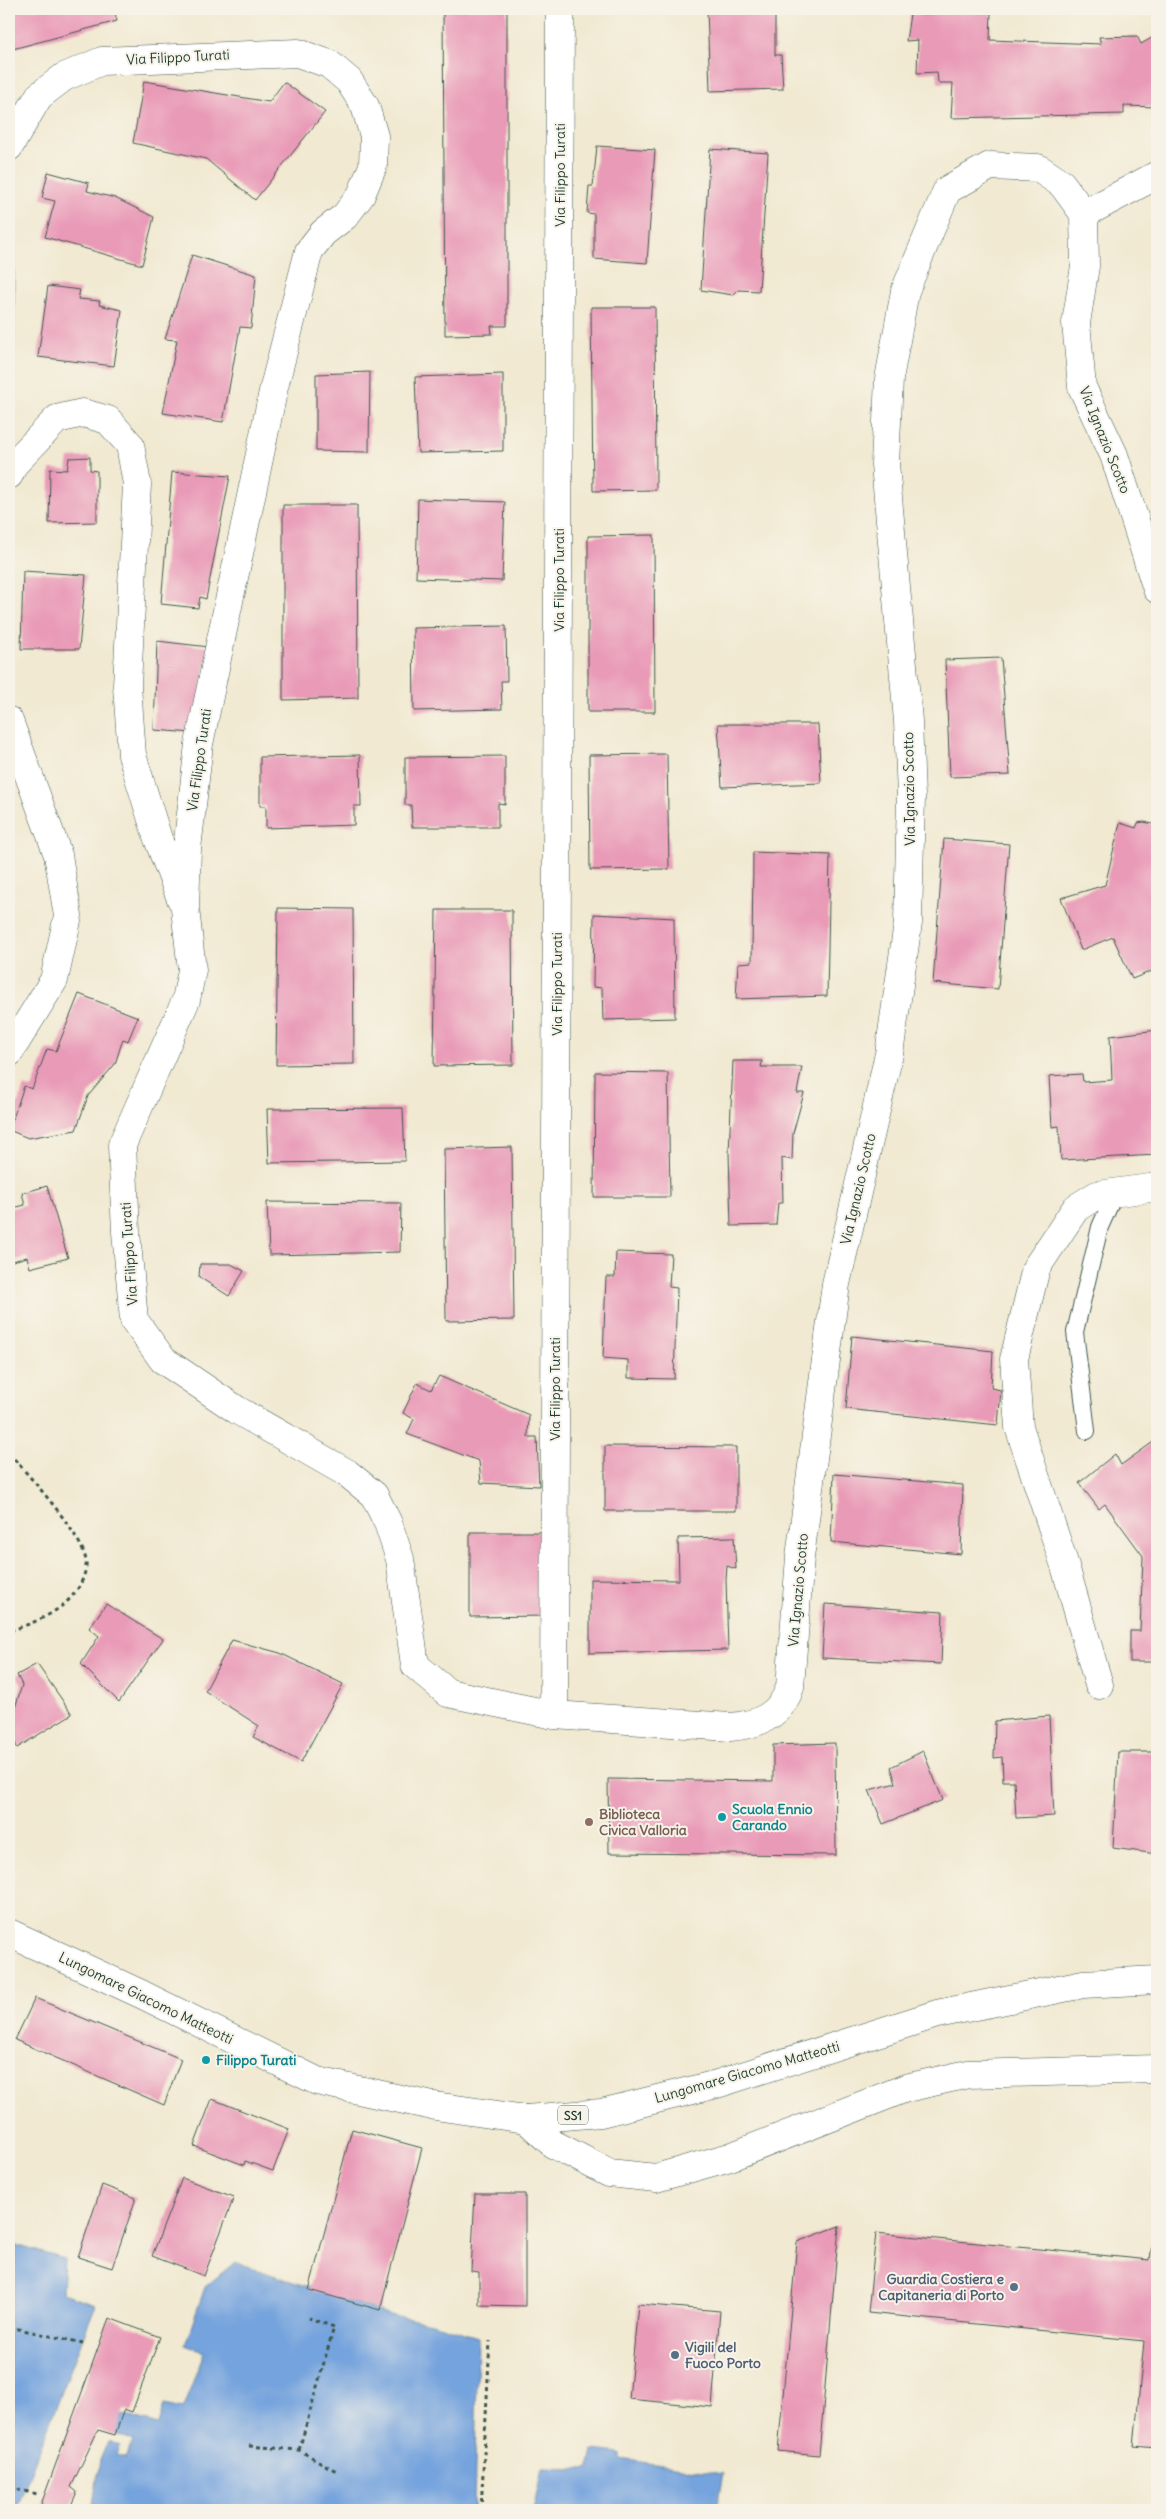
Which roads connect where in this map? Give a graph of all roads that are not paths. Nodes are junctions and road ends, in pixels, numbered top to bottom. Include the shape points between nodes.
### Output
1 (560, 9) edge
2 (9, 147) edge
3 (1157, 175) edge
4 (1084, 214) junction
5 (9, 475) edge
6 (1157, 589) edge
7 (9, 721) edge
8 (184, 908) junction
9 (9, 1054) edge
10 (1157, 1187) edge
11 (1116, 1191) junction
12 (1087, 1431) dead end
13 (1099, 1685) dead end
14 (554, 1715) junction
15 (9, 1933) edge
16 (1157, 1980) edge
17 (1157, 2069) edge
18 (526, 2119) junction

1 - 14 street, Via Filippo Turati
2 - 8 street, Via Filippo Turati via 38,96 79,70 102,61 222,55 298,53 329,64 349,81 365,106 374,136 373,166 362,195 309,251 274,387 199,744
3 - 4 street
4 - 6 street, Via Ignazio Scotto via 1085,266 1076,322 1082,387 1114,455
4 - 14 street, Via Ignazio Scotto via 1062,184 1038,168 990,166 948,190 905,291 889,379 885,464 908,721 911,796 908,924 889,1054 836,1284 800,1557 790,1688 785,1701 769,1717 750,1726
5 - 8 street, Via Filippo Turati via 14,464 57,419 82,413 108,420 130,445 137,484 127,686 132,755 158,840
7 - 9 street via 58,855 68,916 54,980
8 - 14 street, Via Filippo Turati via 192,970 186,1000 122,1145 134,1320 164,1360 237,1410 347,1473 374,1495 400,1559 415,1664 448,1693
10 - 11 street
11 - 12 lane via 1100,1227 1075,1332
11 - 13 street via 1097,1195 1076,1208 1036,1268 1014,1360 1019,1426 1065,1566
15 - 18 street, Lungomare Giacomo Matteotti / SS1 via 142,1994 317,2081 428,2105
16 - 18 street, Lungomare Giacomo Matteotti / SS1 via 1083,1984 937,2014 717,2084 601,2113
17 - 18 street via 968,2074 906,2088 730,2157 656,2178 609,2173 553,2144

